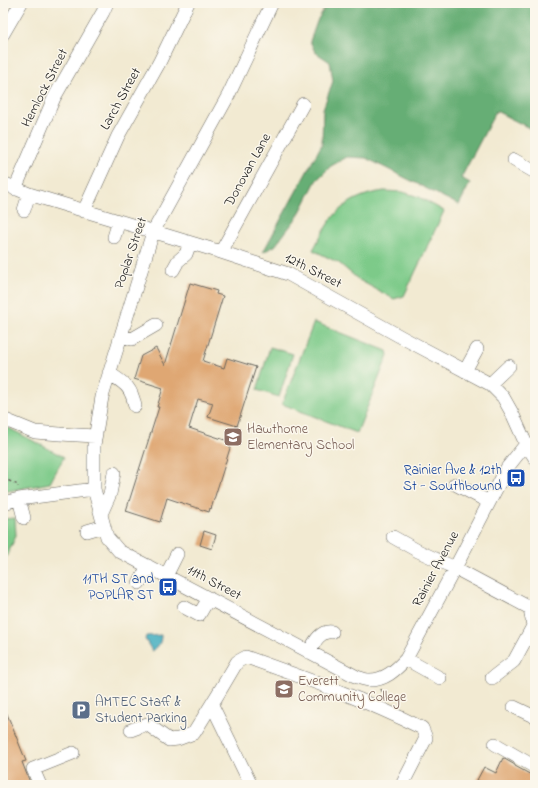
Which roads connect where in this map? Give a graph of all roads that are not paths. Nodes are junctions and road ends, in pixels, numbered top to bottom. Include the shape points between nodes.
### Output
1 (21, 3) edge
2 (107, 3) edge
3 (188, 3) edge
4 (272, 3) edge
5 (3, 34) edge
6 (303, 104) dead end
7 (514, 160) dead end
8 (535, 172) edge
9 (3, 183) edge
10 (15, 189) junction
11 (29, 194) junction
12 (24, 210) dead end
13 (84, 211) junction
14 (119, 221) junction
15 (154, 232) junction
16 (114, 237) dead end
17 (190, 243) junction
18 (222, 252) junction
19 (173, 270) dead end
20 (156, 325) dead end
21 (121, 336) junction
22 (477, 349) dead end
23 (448, 362) junction
24 (509, 366) dead end
25 (466, 371) junction
26 (109, 373) junction
27 (450, 375) dead end
28 (490, 384) junction
29 (135, 406) dead end
30 (3, 419) edge
31 (95, 436) junction
32 (526, 444) junction
33 (535, 458) edge
34 (114, 473) dead end
35 (454, 484) dead end
36 (94, 489) junction
37 (19, 499) junction
38 (489, 502) junction
39 (3, 503) edge
40 (24, 518) dead end
41 (102, 520) junction
42 (87, 531) dead end
43 (393, 537) dead end
44 (177, 554) dead end
45 (148, 566) junction
46 (455, 568) junction
47 (166, 576) junction
48 (139, 583) dead end
49 (208, 598) junction
50 (533, 604) edge
51 (184, 607) dead end
52 (332, 632) dead end
53 (309, 652) junction
54 (406, 659) junction
55 (355, 676) joint
56 (440, 678) dead end
57 (492, 678) dead end
58 (212, 705) junction
59 (514, 707) dead end
60 (535, 717) edge
61 (132, 730) dead end
62 (495, 744) dead end
63 (73, 753) dead end
64 (535, 767) edge
65 (40, 785) edge
66 (251, 785) edge
67 (402, 785) edge

1 - 5 street
2 - 10 street, Hemlock Street via 54,98
3 - 13 street, Larch Street via 160,63 118,136
4 - 15 street, Poplar Street via 228,96
6 - 18 street, Donovan Lane
7 - 8 street
9 - 10 street, 12th Street
10 - 11 street, 12th Street
11 - 12 street
11 - 13 street, 12th Street
13 - 14 street, 12th Street
14 - 15 street, 12th Street
14 - 16 street
15 - 17 street, 12th Street
15 - 21 street, Poplar Street
17 - 18 street, 12th Street
17 - 19 street via 186,254
18 - 23 street, 12th Street via 288,274
20 - 21 street via 132,339
21 - 26 street, Poplar Street
22 - 25 street
23 - 25 street, 12th Street
23 - 27 street
24 - 28 street
25 - 28 street, 12th Street
26 - 29 street via 128,386
26 - 31 street, Poplar Street
28 - 32 street, 12th Street via 503,397 512,412
30 - 31 street via 35,432
31 - 36 street, Poplar Street
32 - 33 street, 12th Street
32 - 38 street, Rainier Avenue via 507,468
34 - 41 street
35 - 38 street
36 - 37 street
36 - 41 street, 11th Street
37 - 39 street
37 - 40 street
38 - 46 street, Rainier Avenue
41 - 42 street
41 - 45 street, 11th Street via 107,537 119,551
43 - 46 street
44 - 47 street
45 - 47 street, 11th Street
45 - 48 street
46 - 50 street
46 - 54 street, Rainier Avenue
47 - 49 street, 11th Street
49 - 51 street via 199,615
49 - 53 street, 11th Street
50 - 57 street via 533,626 514,661
52 - 53 street via 324,633 315,640
53 - 55 street, 11th Street
54 - 55 street, Rainier Avenue via 398,668 378,679 368,680
54 - 56 street
58 - 61 street via 194,733 178,739 169,740 147,724
58 - 66 street
58 - 67 street via 237,662 246,657 406,720 422,728 426,738
59 - 60 street
62 - 64 street
63 - 65 street via 33,769

